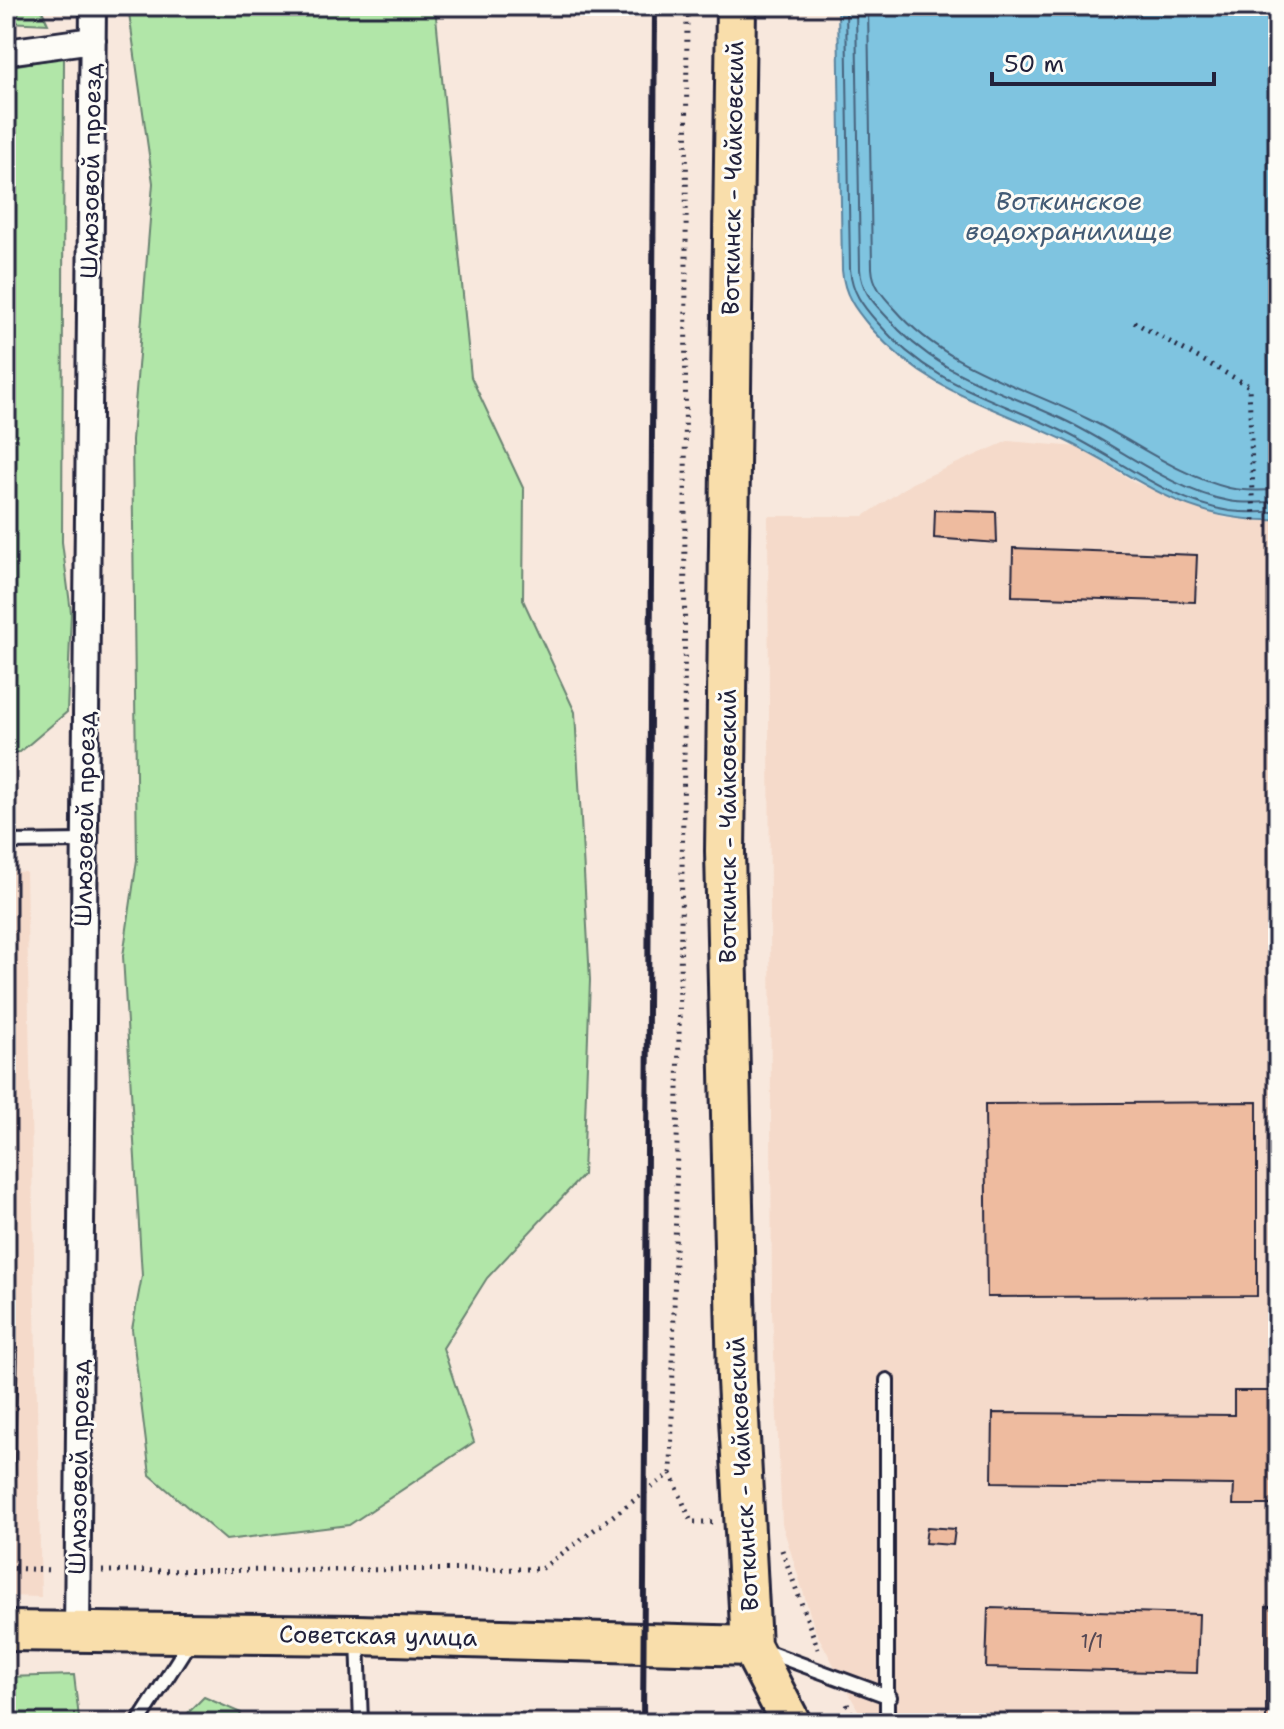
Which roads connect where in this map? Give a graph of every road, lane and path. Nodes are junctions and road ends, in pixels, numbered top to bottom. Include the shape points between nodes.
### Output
1 (93, 6) edge
2 (687, 6) edge
3 (736, 6) edge
4 (93, 40) junction
5 (6, 52) edge
6 (1134, 322) dead end
7 (1254, 521) dead end
8 (85, 841) junction
9 (6, 842) edge
10 (887, 1380) dead end
11 (6, 1568) edge
12 (78, 1571) junction
13 (6, 1631) edge
14 (77, 1632) junction
15 (195, 1633) junction
16 (358, 1635) junction
17 (751, 1646) junction
18 (890, 1697) junction
19 (138, 1723) edge
20 (361, 1723) edge
21 (791, 1723) edge
22 (887, 1723) edge

1 - 4 street, Шлюзовой проезд
2 - 12 path via 685,744 671,1473 541,1569
3 - 17 main road, Воткинск - Чайковский via 725,851 737,1380
4 - 5 street
4 - 8 street, Шлюзовой проезд
6 - 7 path via 1249,386
8 - 9 lane
8 - 12 street, Шлюзовой проезд
10 - 18 lane
11 - 12 path
12 - 14 street, Шлюзовой проезд
13 - 14 main road, Советская улица
14 - 15 main road, Советская улица
15 - 16 main road, Советская улица
15 - 19 lane
16 - 17 main road, Советская улица
16 - 20 lane
17 - 18 lane
17 - 21 main road
18 - 22 lane

